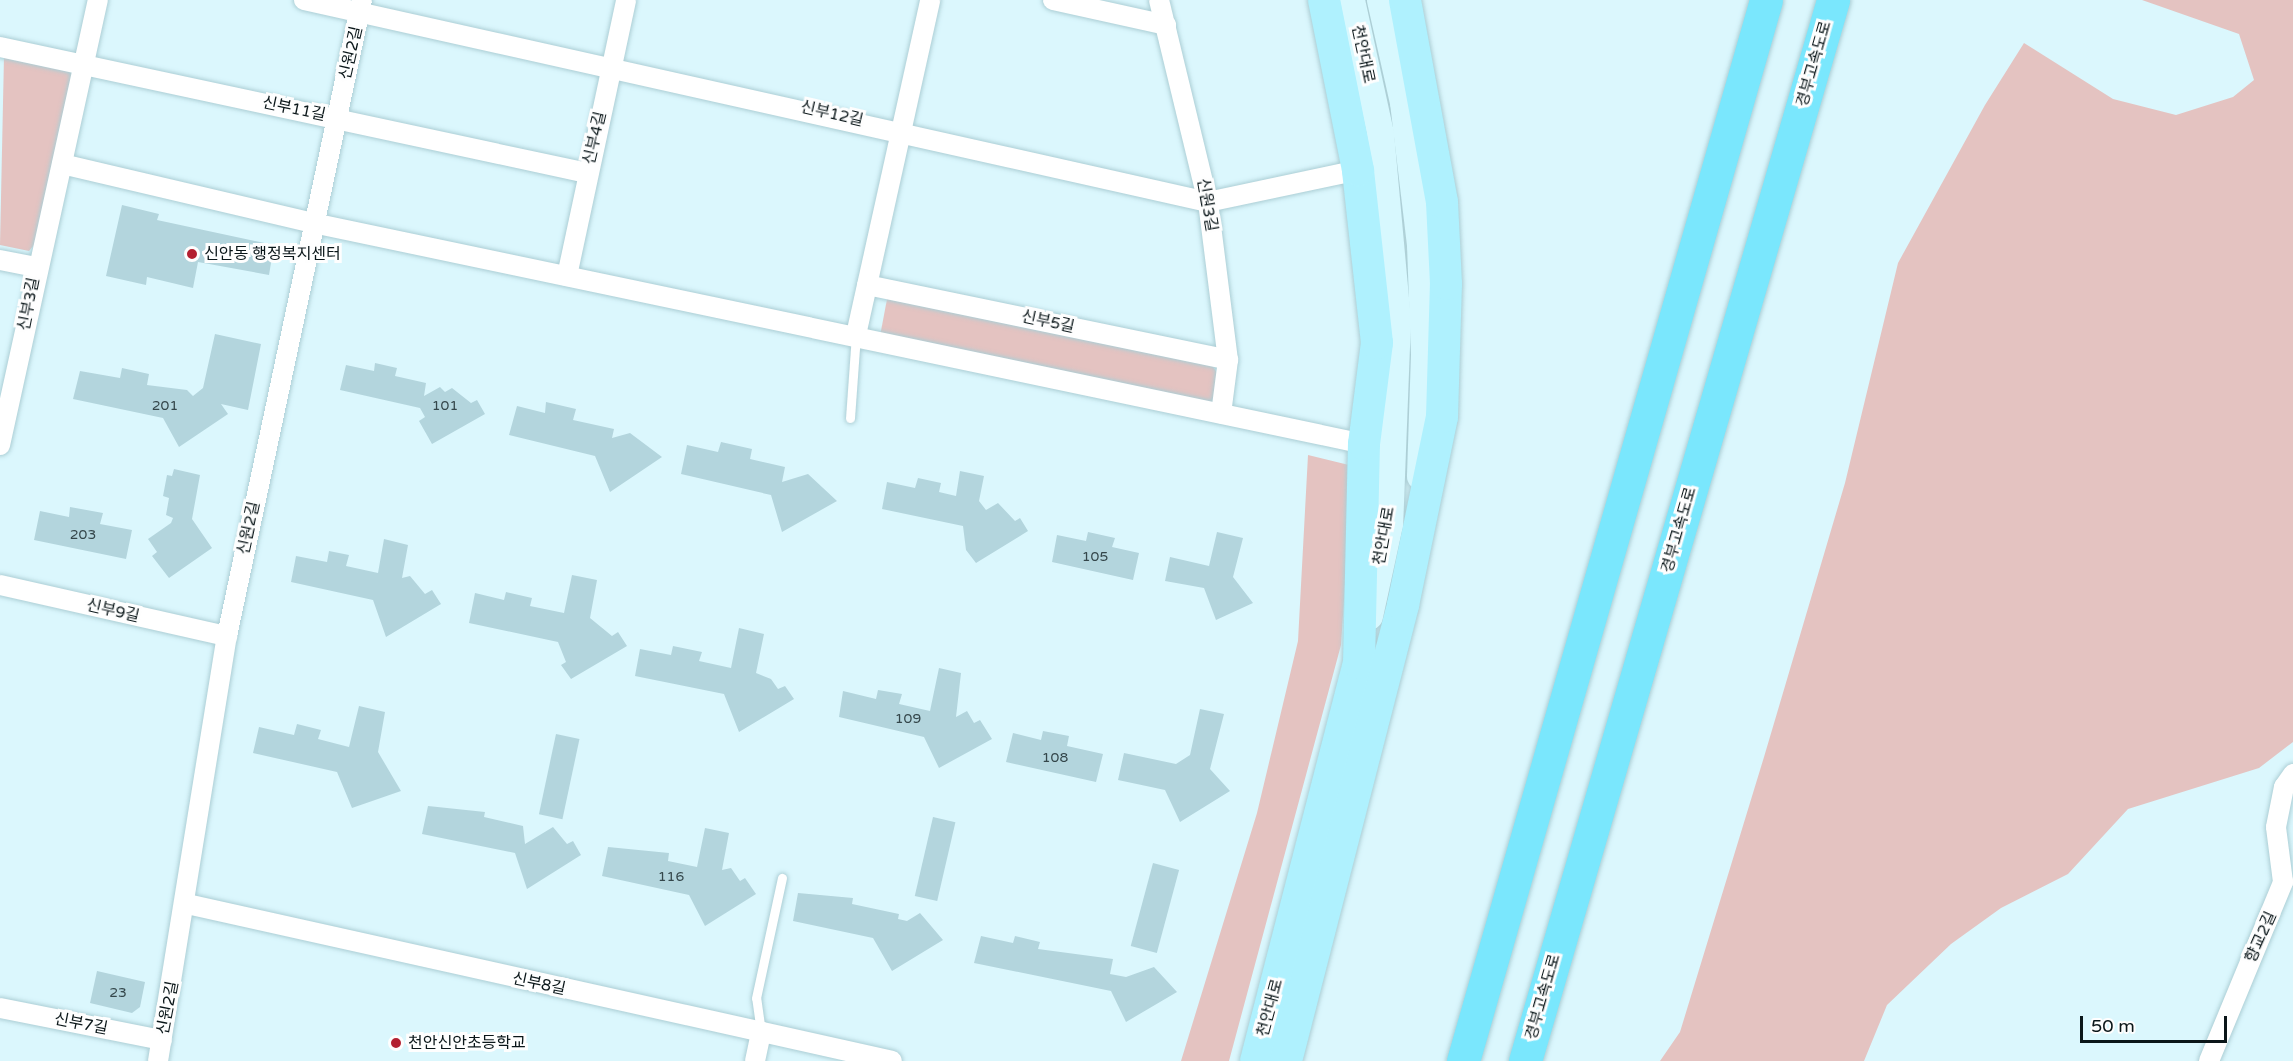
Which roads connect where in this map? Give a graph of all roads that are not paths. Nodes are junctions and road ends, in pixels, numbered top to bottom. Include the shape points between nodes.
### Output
1 (98, 0) edge
2 (304, 0) edge
3 (626, 0) edge
4 (930, 0) edge
5 (1053, 0) edge
6 (1159, 0) edge
7 (1324, 0) edge
8 (1351, 0) edge
9 (1380, 0) edge
10 (1405, 0) edge
11 (1766, 0) edge
12 (1833, 0) edge
13 (361, 6) edge
14 (1166, 25) junction
15 (0, 47) edge
16 (612, 65) junction
17 (84, 66) junction
18 (336, 118) junction
19 (900, 129) junction
20 (62, 164) junction
21 (1358, 170) junction
22 (587, 173) junction
23 (1208, 202) junction
24 (313, 223) junction
25 (0, 260) edge
26 (36, 267) junction
27 (567, 276) junction
28 (867, 285) junction
29 (856, 335) junction
30 (1228, 360) junction
31 (1221, 414) junction
32 (850, 418) dead end
33 (1364, 444) junction
34 (0, 445) edge
35 (0, 585) edge
36 (1403, 606) junction
37 (226, 636) junction
38 (1359, 663) junction
39 (2293, 774) edge
40 (782, 878) dead end
41 (187, 904) junction
42 (0, 1008) edge
43 (761, 1032) junction
44 (162, 1040) junction
45 (158, 1061) edge
46 (755, 1061) edge
47 (892, 1061) edge
48 (1256, 1061) edge
49 (1286, 1061) edge
50 (1463, 1061) edge
51 (1525, 1061) edge
52 (2209, 1061) edge

1 - 17 street, 신부3길
2 - 13 street, 신부12길
3 - 16 street, 신부4길
4 - 19 street
5 - 14 street
6 - 14 street, 신원3길
7 - 21 main road
8 - 38 main road, 천안대로 via 1380,134 1397,320 1389,524
9 - 36 main road, 천안대로 via 1413,173 1424,354 1420,474
10 - 36 main road via 1442,202 1446,284 1442,417
11 - 50 highway
12 - 51 highway, 경부고속도로
13 - 16 street, 신부12길
13 - 18 street, 신원2길
14 - 23 street, 신원3길
15 - 17 street, 신부11길
16 - 19 street, 신부12길
16 - 22 street, 신부4길
17 - 18 street, 신부11길
17 - 20 street, 신부3길
18 - 22 street, 신부11길
18 - 24 street, 신원2길
19 - 23 street, 신부12길
19 - 28 street
20 - 24 street
20 - 26 street, 신부3길
21 - 23 street, 신부12길
21 - 33 main road via 1377,343
22 - 27 street, 신부4길
23 - 30 street, 신원3길
24 - 27 street
24 - 37 street, 신원2길
25 - 26 street
26 - 34 street, 신부3길
27 - 29 street
28 - 29 street
28 - 30 street, 신부5길
29 - 31 street
29 - 32 lane
30 - 31 street, 신원3길
31 - 33 street
33 - 38 main road
35 - 37 street, 신부9길
36 - 49 main road, 천안대로
37 - 41 street, 신원2길
38 - 48 main road, 천안대로
39 - 52 street, 향교2길 via 2284,787 2276,827 2283,882
40 - 43 lane via 756,998
41 - 43 street, 신부8길
41 - 44 street, 신원2길
42 - 44 street, 신부7길
43 - 46 street
43 - 47 street, 신부8길
44 - 45 street, 신원2길

